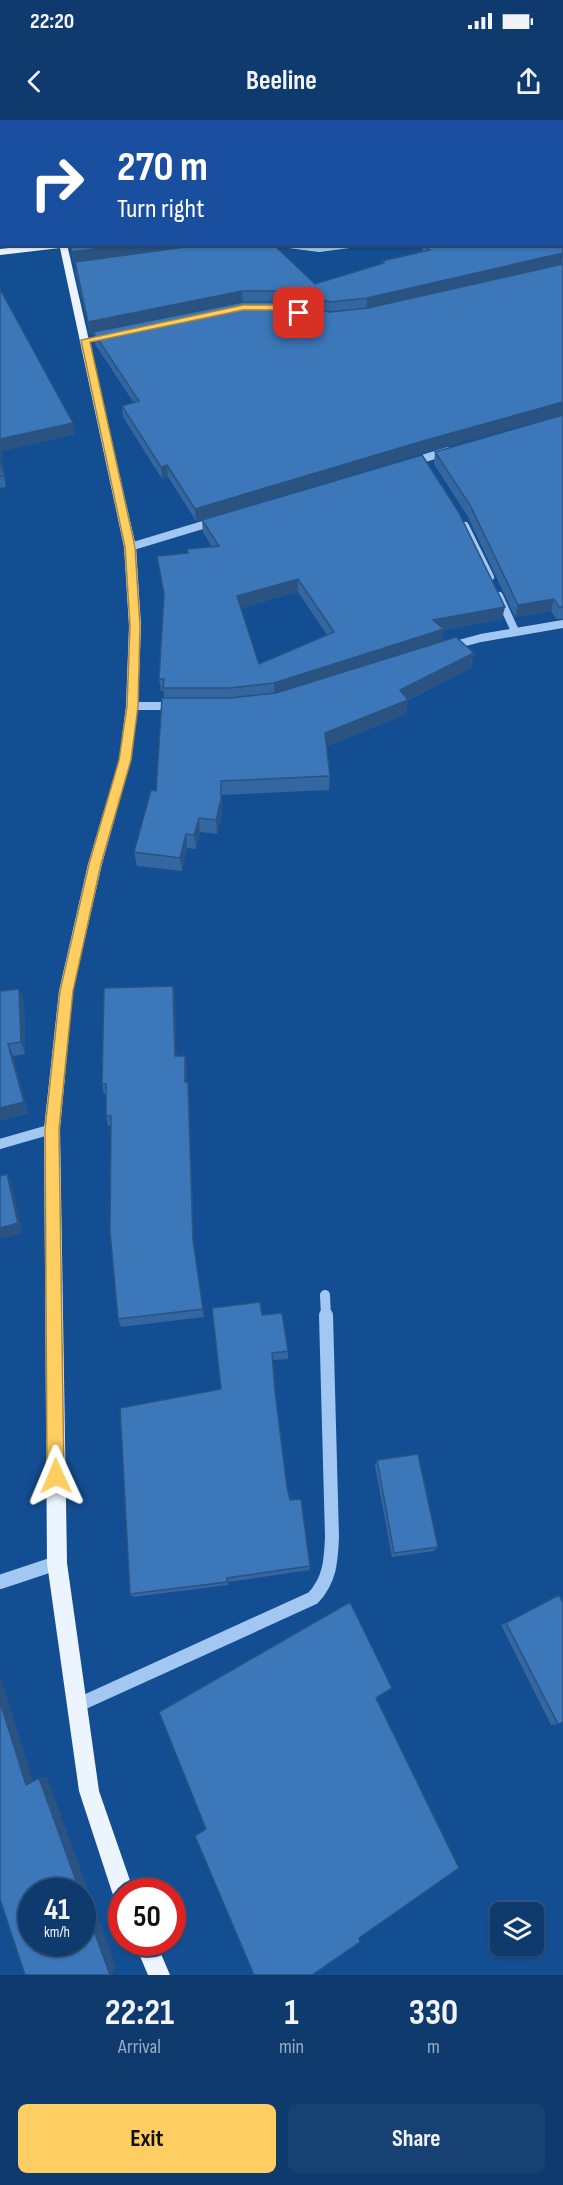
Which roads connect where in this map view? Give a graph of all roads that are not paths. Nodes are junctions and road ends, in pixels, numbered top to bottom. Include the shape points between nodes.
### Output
1 (54, 246) edge
2 (63, 246) edge
3 (296, 246) edge
4 (352, 246) edge
5 (0, 252) edge
6 (455, 449) edge
7 (423, 459) junction
8 (400, 465) edge
9 (428, 467) edge
10 (220, 520) edge
11 (462, 520) edge
12 (130, 547) junction
13 (563, 624) edge
14 (515, 631) junction
15 (437, 650) edge
16 (132, 706) junction
17 (187, 706) edge
18 (52, 1129) junction
19 (0, 1144) edge
20 (325, 1295) dead end
21 (57, 1563) junction
22 (0, 1582) edge
23 (78, 1705) junction
24 (118, 1878) edge
25 (151, 1956) edge
26 (159, 1975) edge

1 - 5 main road
2 - 12 main road via 74,269 91,339
3 - 4 street
6 - 7 street
7 - 8 street
7 - 9 street
10 - 12 street
11 - 14 street
12 - 16 main road via 135,626
13 - 14 street
14 - 15 street
16 - 17 street
16 - 18 main road via 125,760 95,864 66,991
18 - 19 street
18 - 21 main road
20 - 23 street via 332,1537 330,1571 324,1588 314,1598
21 - 22 street
21 - 23 main road
23 - 24 main road via 88,1791
25 - 26 main road

